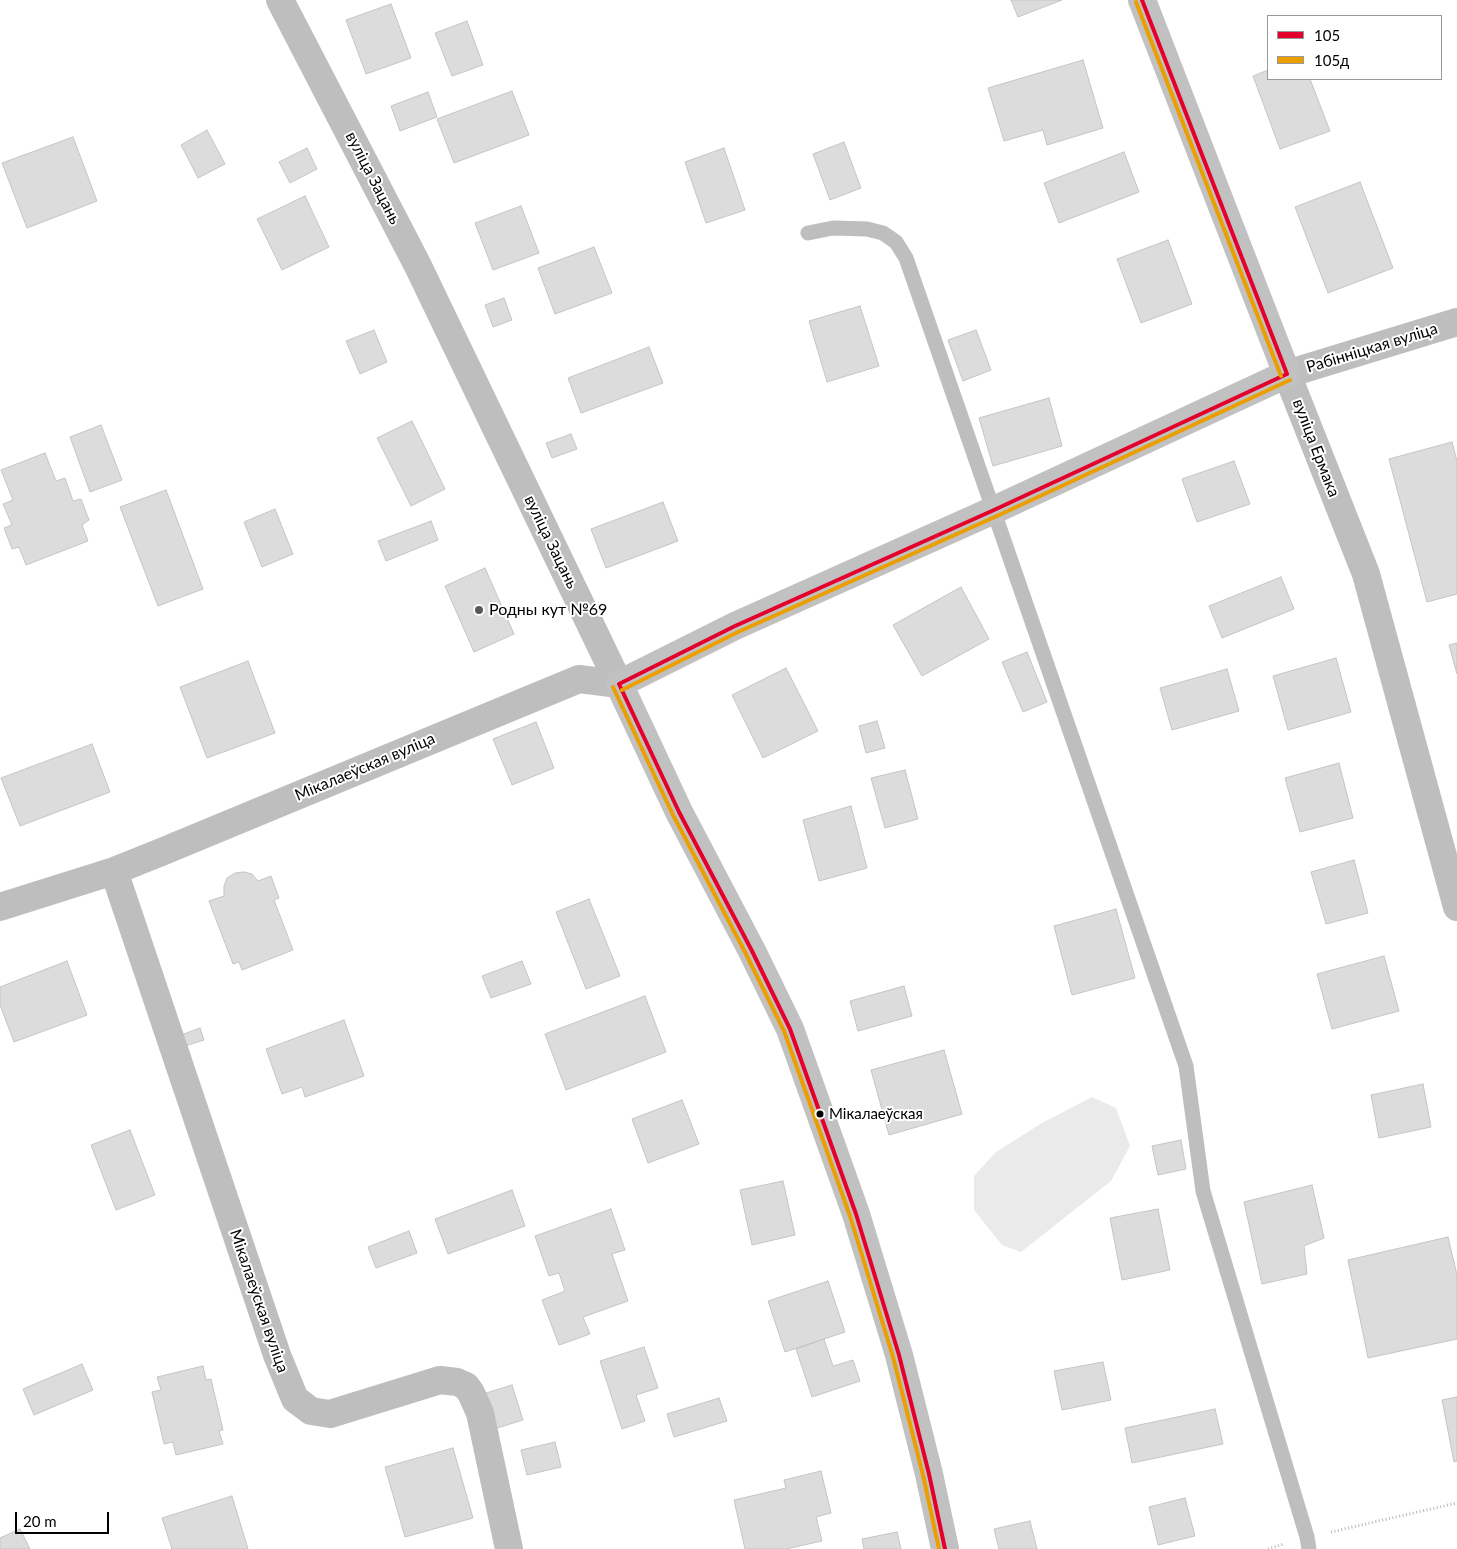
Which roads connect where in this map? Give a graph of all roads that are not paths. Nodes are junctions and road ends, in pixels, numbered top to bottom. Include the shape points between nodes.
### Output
1 (280, 0) edge
2 (1142, 0) edge
3 (808, 233) dead end
4 (1457, 322) edge
5 (1287, 374) junction
6 (994, 510) junction
7 (619, 684) junction
8 (114, 870) junction
9 (1457, 906) edge
10 (0, 907) edge
11 (1308, 1543) edge
12 (509, 1549) edge
13 (945, 1549) edge

1 - 7 street, вуліца Зацань via 418,266
2 - 5 street, вуліца Ермака
3 - 6 lane via 833,228 867,229 883,233 896,242 906,258
4 - 5 street, Рабінніцкая вуліца
5 - 6 street
5 - 9 street, вуліца Ермака via 1366,574
6 - 7 street via 735,626
6 - 11 lane via 1186,1066 1203,1191
7 - 8 street, Мікалаеўская вуліца via 579,678
7 - 13 street, вуліца Зацань via 679,812 790,1029 856,1214 898,1355
8 - 10 street, Мікалаеўская вуліца
8 - 12 street, Мікалаеўская вуліца via 274,1346 295,1399 311,1411 330,1414 440,1380 466,1386 480,1413

